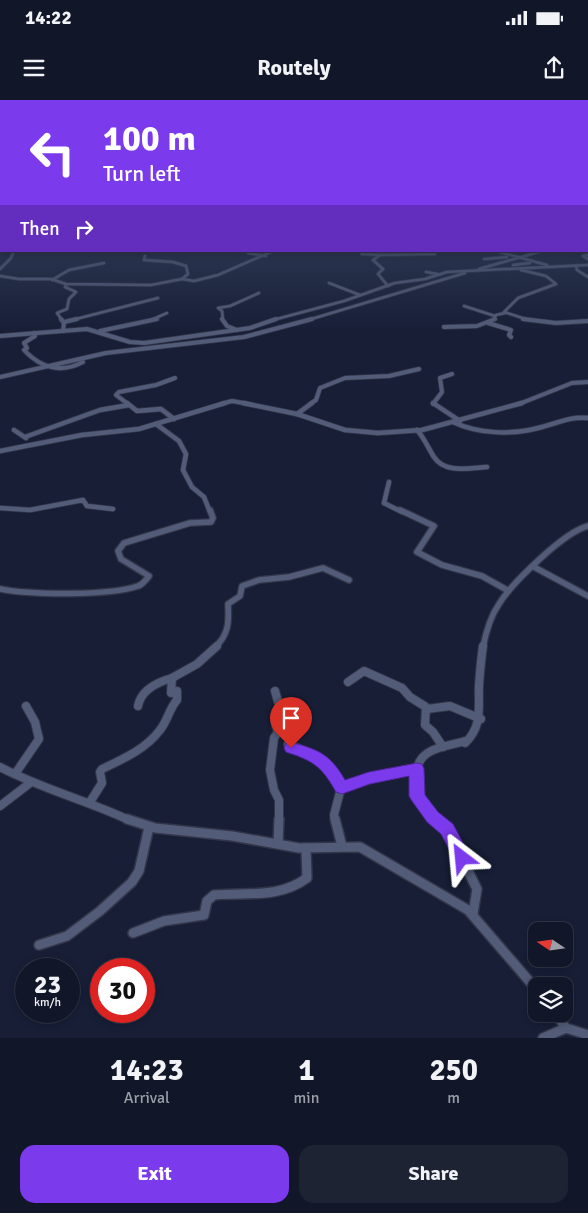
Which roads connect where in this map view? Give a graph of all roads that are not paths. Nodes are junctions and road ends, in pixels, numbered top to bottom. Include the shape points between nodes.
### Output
1 (14, 252) edge
2 (248, 252) edge
3 (272, 252) edge
4 (361, 252) edge
5 (499, 252) edge
6 (538, 252) edge
7 (380, 254) edge
8 (435, 254) dead end
9 (587, 255) edge
10 (145, 256) dead end
11 (266, 256) junction
12 (516, 257) junction
13 (484, 259) dead end
14 (588, 259) edge
15 (533, 262) junction
16 (104, 263) dead end
17 (513, 264) dead end
18 (588, 265) edge
19 (576, 266) junction
20 (552, 267) junction
21 (0, 269) edge
22 (474, 270) junction
23 (520, 270) junction
24 (426, 272) dead end
25 (439, 274) junction
26 (0, 276) edge
27 (588, 276) edge
28 (182, 278) junction
29 (52, 280) junction
30 (66, 284) junction
31 (328, 284) dead end
32 (388, 286) junction
33 (259, 293) dead end
34 (362, 295) junction
35 (158, 298) dead end
36 (464, 306) dead end
37 (168, 313) dead end
38 (505, 313) junction
39 (496, 316) junction
40 (588, 321) edge
41 (64, 322) junction
42 (488, 323) junction
43 (444, 327) dead end
44 (237, 330) junction
45 (63, 331) junction
46 (98, 332) junction
47 (34, 333) junction
48 (0, 336) edge
49 (511, 337) dead end
50 (83, 362) dead end
51 (41, 366) junction
52 (419, 369) dead end
53 (452, 374) dead end
54 (0, 377) edge
55 (175, 378) dead end
56 (588, 382) edge
57 (129, 405) junction
58 (297, 414) junction
59 (588, 418) edge
60 (174, 419) junction
61 (460, 421) junction
62 (452, 422) junction
63 (156, 424) junction
64 (14, 430) dead end
65 (416, 430) junction
66 (25, 437) junction
67 (31, 444) junction
68 (0, 451) edge
69 (487, 466) dead end
70 (389, 482) dead end
71 (0, 508) edge
72 (113, 509) dead end
73 (588, 526) edge
74 (534, 567) junction
75 (348, 580) dead end
76 (0, 589) edge
77 (507, 590) junction
78 (588, 596) edge
79 (172, 678) junction
80 (348, 682) dead end
81 (275, 691) dead end
82 (26, 706) dead end
83 (138, 706) dead end
84 (427, 709) junction
85 (481, 719) junction
86 (288, 744) dead end
87 (443, 747) junction
88 (0, 767) edge
89 (417, 769) junction
90 (15, 774) junction
91 (30, 783) junction
92 (342, 788) junction
93 (90, 802) junction
94 (0, 806) edge
95 (149, 827) junction
96 (278, 844) junction
97 (342, 846) junction
98 (306, 848) junction
99 (473, 914) junction
100 (133, 933) dead end
101 (39, 945) dead end
102 (528, 979) edge
103 (562, 1022) edge
104 (566, 1028) junction
105 (588, 1035) edge
106 (543, 1038) edge

1 - 21 street
2 - 11 street
3 - 11 street
4 - 7 street
5 - 12 street
6 - 12 street
7 - 8 street
7 - 32 street via 373,260 383,269 378,274
9 - 14 street via 583,256
10 - 28 street via 145,261 186,266 188,274
11 - 28 street via 194,281
12 - 13 street
12 - 15 street
12 - 22 street
15 - 17 street
15 - 20 street
16 - 29 street via 69,270
18 - 19 street
19 - 20 street
19 - 27 street
20 - 23 street
22 - 23 street
22 - 25 street
22 - 51 street via 252,335 106,353
23 - 38 street via 546,276 556,284 518,298 503,310
24 - 25 street
25 - 32 street
26 - 29 street
28 - 30 street via 151,285
29 - 30 street
30 - 41 street via 65,287 76,292 67,309 57,313
31 - 34 street via 346,287 354,294
32 - 34 street
33 - 44 street via 218,308 226,325
34 - 44 street
35 - 41 street
36 - 39 street
37 - 46 street via 156,319
38 - 39 street
38 - 40 street via 534,320
39 - 42 street
41 - 45 street
42 - 43 street via 464,328
42 - 49 street via 511,330
44 - 46 street via 141,343
45 - 46 street via 87,329
45 - 47 street
47 - 48 street
47 - 51 street via 35,336 24,343 27,348 24,350
50 - 51 street via 57,371
51 - 54 street
52 - 58 street via 406,369 390,376 349,376 328,383 320,388 312,405
53 - 61 street via 440,378 442,392 432,404
55 - 57 street via 156,386 117,393 119,399
56 - 61 street via 572,383 534,400
57 - 60 street via 139,411 162,409
57 - 66 street via 100,410
58 - 60 street via 232,401
58 - 65 street via 345,430 378,433
59 - 62 street via 568,417 530,430 474,430
60 - 63 street
61 - 62 street
62 - 65 street
63 - 67 street
63 - 76 street via 177,438 182,446 186,454 183,470 192,487 204,497 213,518 211,522 190,523 124,542 118,551 121,559 149,576 138,586 100,592 24,594
64 - 66 street
65 - 69 street via 426,440 431,454 452,470
66 - 67 street
67 - 68 street
70 - 77 street via 384,503 434,526 417,552 442,565 482,576
71 - 72 street via 30,510 83,500 87,506
73 - 74 street via 560,541
74 - 77 street
74 - 78 street
75 - 79 street via 323,568 244,584 239,596 228,604 229,625 220,643 197,664
77 - 85 street via 487,628 479,690
79 - 83 street via 155,684 140,699
79 - 93 street via 171,693 177,691 177,700 157,736 137,752 102,769 102,784
80 - 84 street via 366,672 402,688
81 - 96 street via 280,708 270,770 279,800
82 - 90 street via 35,722 39,739
84 - 85 street via 450,706
84 - 87 street via 425,725
85 - 87 street via 465,743
86 - 92 street via 316,755
87 - 89 street via 422,756
88 - 90 street
89 - 92 street via 369,778
89 - 99 street via 417,796 432,817 447,829 477,889
90 - 91 street
91 - 93 street
91 - 94 street
92 - 97 street via 334,815
93 - 95 street
95 - 96 street
95 - 101 street via 139,871 132,882 67,936
96 - 98 street
97 - 98 street
97 - 99 street via 360,847
98 - 100 street via 307,878 296,885 266,895 214,895 207,902 204,915 164,920
99 - 102 street
103 - 104 street
104 - 105 street
104 - 106 street

